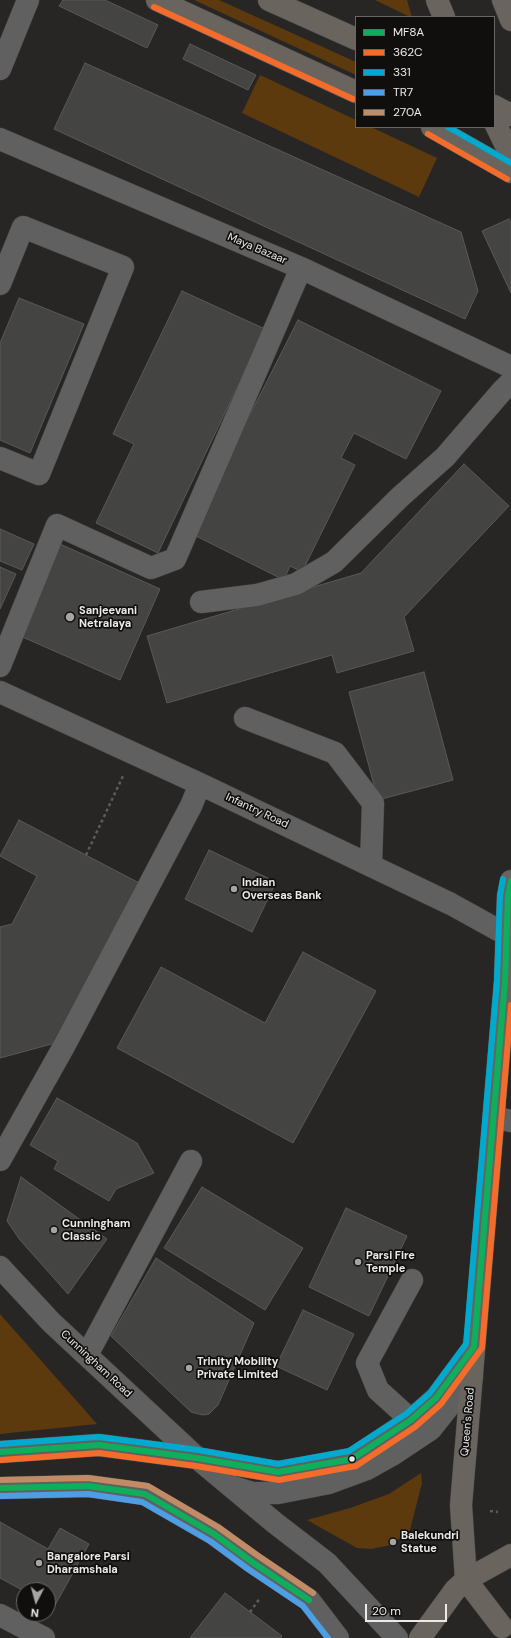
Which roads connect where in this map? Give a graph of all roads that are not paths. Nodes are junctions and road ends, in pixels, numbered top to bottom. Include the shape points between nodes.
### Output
1 (28, 0) edge
2 (157, 0) edge
3 (269, 0) edge
4 (438, 0) edge
5 (444, 16) edge
6 (355, 39) edge
7 (0, 69) edge
8 (355, 92) edge
9 (495, 107) edge
10 (511, 115) edge
11 (495, 123) edge
12 (434, 128) edge
13 (0, 139) edge
14 (511, 156) edge
15 (511, 172) edge
16 (301, 268) junction
17 (0, 284) edge
18 (511, 367) edge
19 (511, 382) edge
20 (0, 458) edge
21 (201, 602) dead end
22 (0, 666) edge
23 (0, 692) edge
24 (244, 718) dead end
25 (200, 784) junction
26 (371, 865) junction
27 (511, 880) edge
28 (509, 936) edge
29 (502, 1119) edge
30 (0, 1160) edge
31 (191, 1161) dead end
32 (0, 1267) edge
33 (412, 1280) dead end
34 (474, 1347) junction
35 (87, 1355) junction
36 (472, 1377) junction
37 (411, 1420) junction
38 (0, 1452) edge
39 (197, 1458) junction
40 (230, 1486) junction
41 (0, 1488) edge
42 (511, 1555) edge
43 (466, 1580) junction
44 (0, 1615) edge
45 (500, 1631) edge
46 (44, 1638) edge
47 (338, 1638) edge
48 (397, 1638) edge
49 (420, 1638) edge

1 - 7 street
2 - 8 main road
3 - 6 main road
4 - 5 main road
9 - 10 main road
11 - 14 main road
12 - 15 main road
13 - 16 street, Maya Bazaar
16 - 18 street, Maya Bazaar
16 - 22 street via 175,558 151,568 57,525
17 - 20 street via 23,227 123,267 39,474
19 - 21 street via 445,457 334,562 296,584 257,595
23 - 25 street, Infantry Road
24 - 26 street via 335,753 373,802
25 - 26 street, Infantry Road
25 - 30 street via 191,806 63,1048
26 - 28 street, Infantry Road
27 - 28 main road, Queen's Road via 508,896
28 - 29 main road, Queen's Road via 505,981
29 - 34 main road, Queen's Road
31 - 35 street
32 - 35 street, Cunningham Road via 51,1322
33 - 37 street via 367,1363 378,1390
34 - 36 main road, Queen's Road
34 - 37 street via 436,1398
35 - 39 street, Cunningham Road
36 - 40 street via 431,1429 367,1469 330,1483 278,1493 253,1492
36 - 43 main road, Queen's Road via 461,1505
37 - 39 street via 352,1459 278,1472
38 - 39 street via 100,1445
39 - 40 street, Cunningham Road
40 - 48 street, Cunningham Road via 327,1563
41 - 47 street via 88,1486 145,1494 214,1534 309,1600
42 - 43 main road
43 - 45 main road
43 - 49 main road via 455,1590
44 - 46 street

